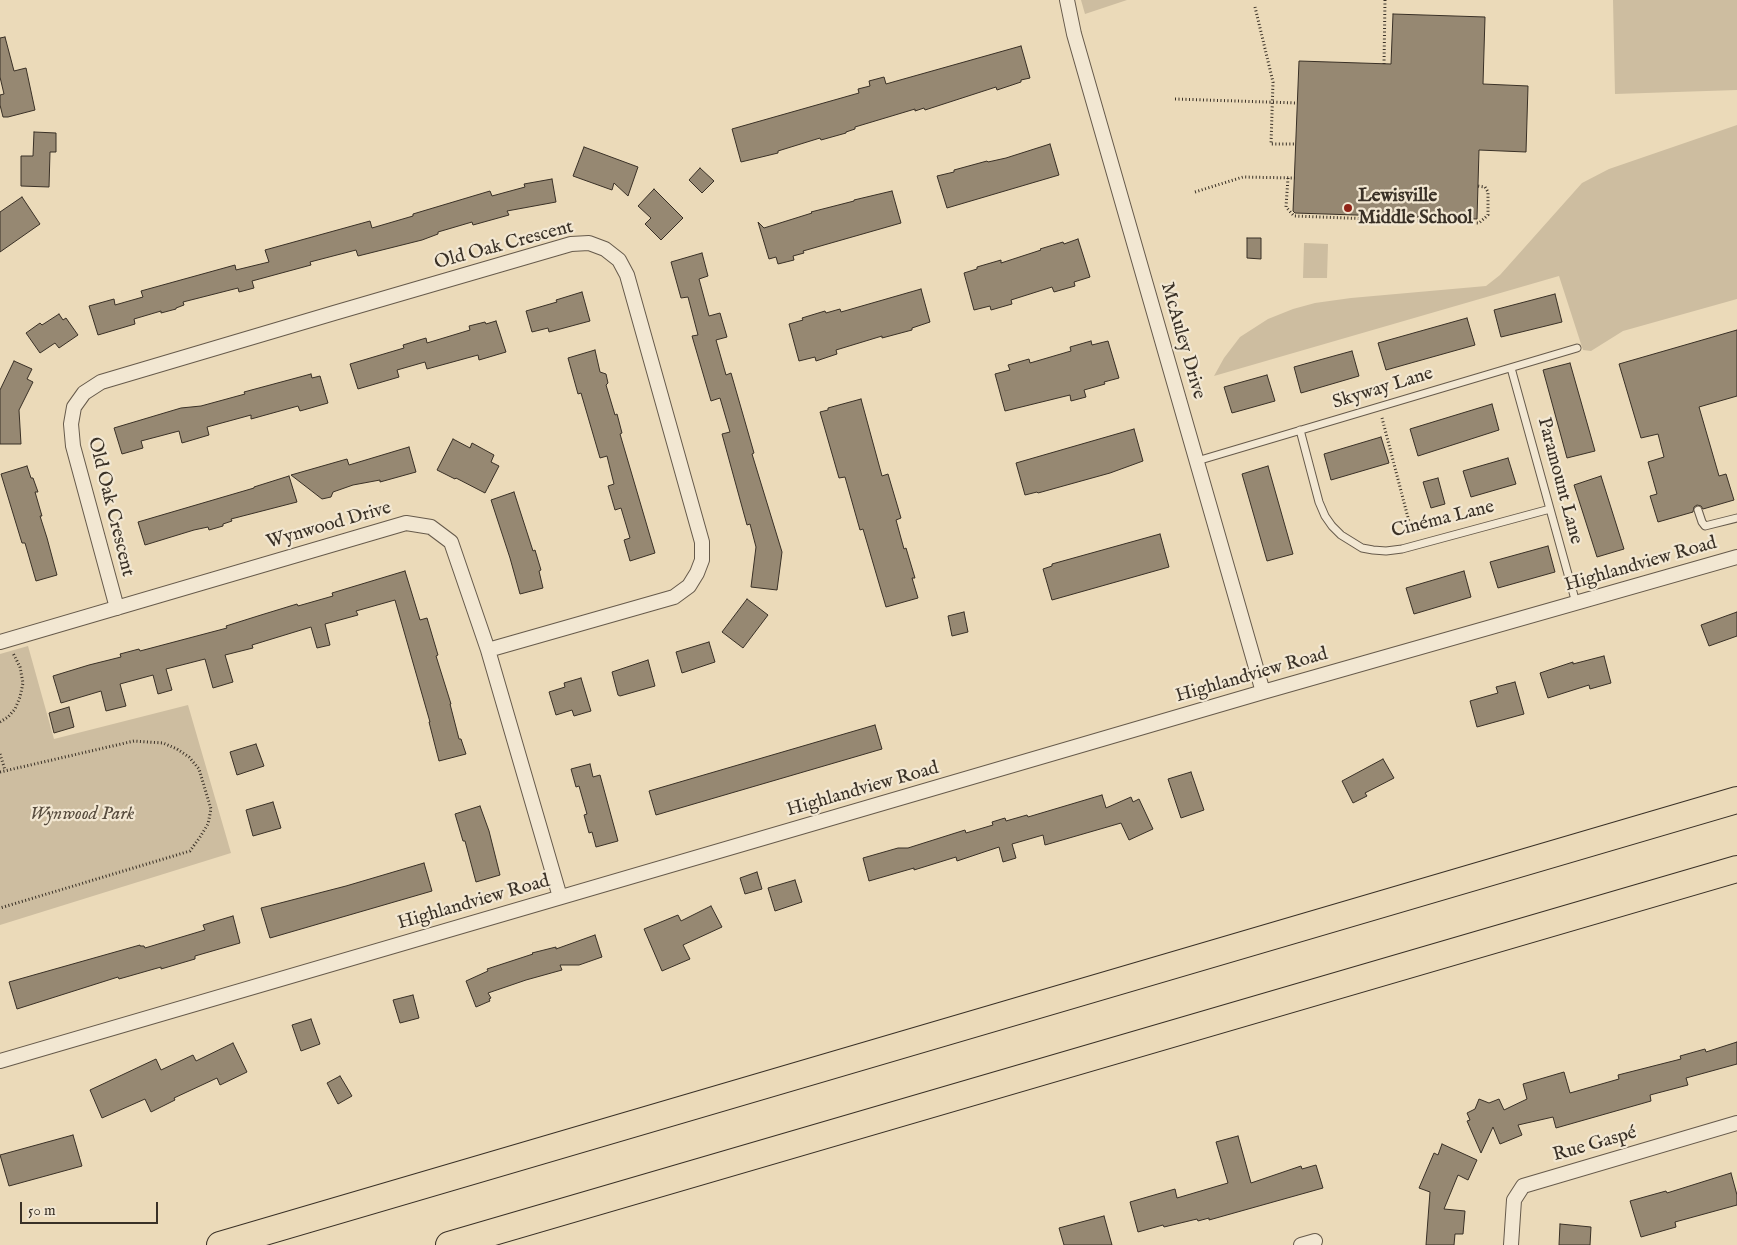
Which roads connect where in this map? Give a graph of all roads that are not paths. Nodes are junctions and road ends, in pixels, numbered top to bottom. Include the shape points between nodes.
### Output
1 (1067, 0) edge
2 (1578, 348) dead end
3 (1511, 368) junction
4 (1300, 430) junction
5 (1197, 461) junction
6 (1550, 509) junction
7 (1698, 510) dead end
8 (1737, 518) edge
9 (1737, 557) edge
10 (1576, 603) junction
11 (117, 608) junction
12 (3, 641) edge
13 (488, 650) junction
14 (1263, 692) junction
15 (1737, 800) edge
16 (1737, 869) edge
17 (560, 897) junction
18 (0, 1061) edge
19 (1737, 1123) edge
20 (220, 1245) edge
21 (449, 1245) edge
22 (1510, 1245) edge

1 - 5 street, McAuley Drive
2 - 3 lane, Skyway Lane
3 - 4 lane, Skyway Lane
3 - 6 lane, Paramount Lane
4 - 5 lane, Skyway Lane
4 - 6 lane, Cinéma Lane via 1319,502 1332,526 1362,548 1386,551 1416,546
5 - 14 street, McAuley Drive
6 - 10 lane, Paramount Lane
7 - 8 lane via 1705,526
9 - 10 street, Highlandview Road
10 - 14 street, Highlandview Road
11 - 12 street, Wynwood Drive
11 - 13 street, Wynwood Drive via 406,523 431,527 451,542
11 - 13 street, Old Oak Crescent via 73,446 71,424 74,407 84,393 101,382 316,318 571,244 589,243 619,260 627,275 702,542 702,560 689,586 674,596
13 - 17 street, Wynwood Drive
14 - 17 street, Highlandview Road
15 - 20 highway
16 - 21 highway
17 - 18 street, Highlandview Road
19 - 22 street, Rue Gaspé via 1523,1186 1514,1200

